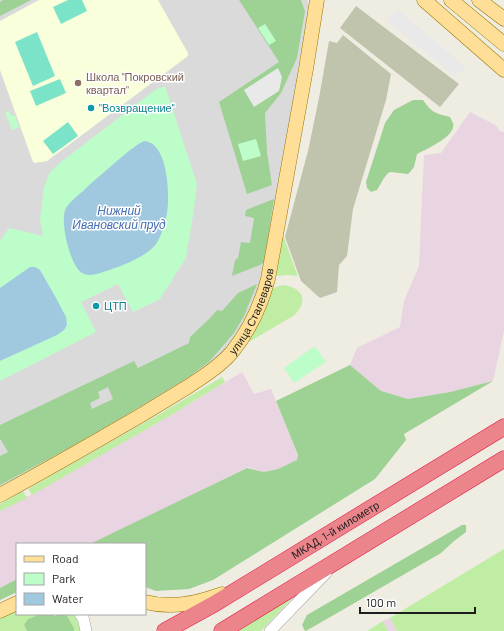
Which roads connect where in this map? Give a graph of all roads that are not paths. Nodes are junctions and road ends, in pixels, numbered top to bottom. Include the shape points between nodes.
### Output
1 (317, 0) edge
2 (424, 0) edge
3 (450, 0) edge
4 (479, 0) edge
5 (504, 19) edge
6 (504, 44) edge
7 (504, 70) edge
8 (504, 417) edge
9 (504, 427) edge
10 (487, 438) junction
11 (501, 461) edge
12 (0, 495) edge
13 (340, 559) junction
14 (257, 578) junction
15 (146, 602) edge
16 (16, 603) edge
17 (0, 611) edge
18 (81, 615) edge
19 (86, 631) edge
20 (165, 631) edge
21 (222, 631) edge
22 (270, 631) edge

1 - 12 main road, улица Сталеваров via 268,279 261,302 241,340 223,361 168,399
2 - 7 main road
3 - 6 main road
4 - 5 main road
8 - 10 main road
9 - 10 highway, МКАД, 1-й километр
10 - 14 highway, МКАД, 1-й километр
11 - 13 highway
13 - 21 highway
13 - 22 street
14 - 15 main road via 223,594 185,605 163,606
14 - 20 highway, МКАД, 1-й километр
16 - 17 main road
18 - 19 street

